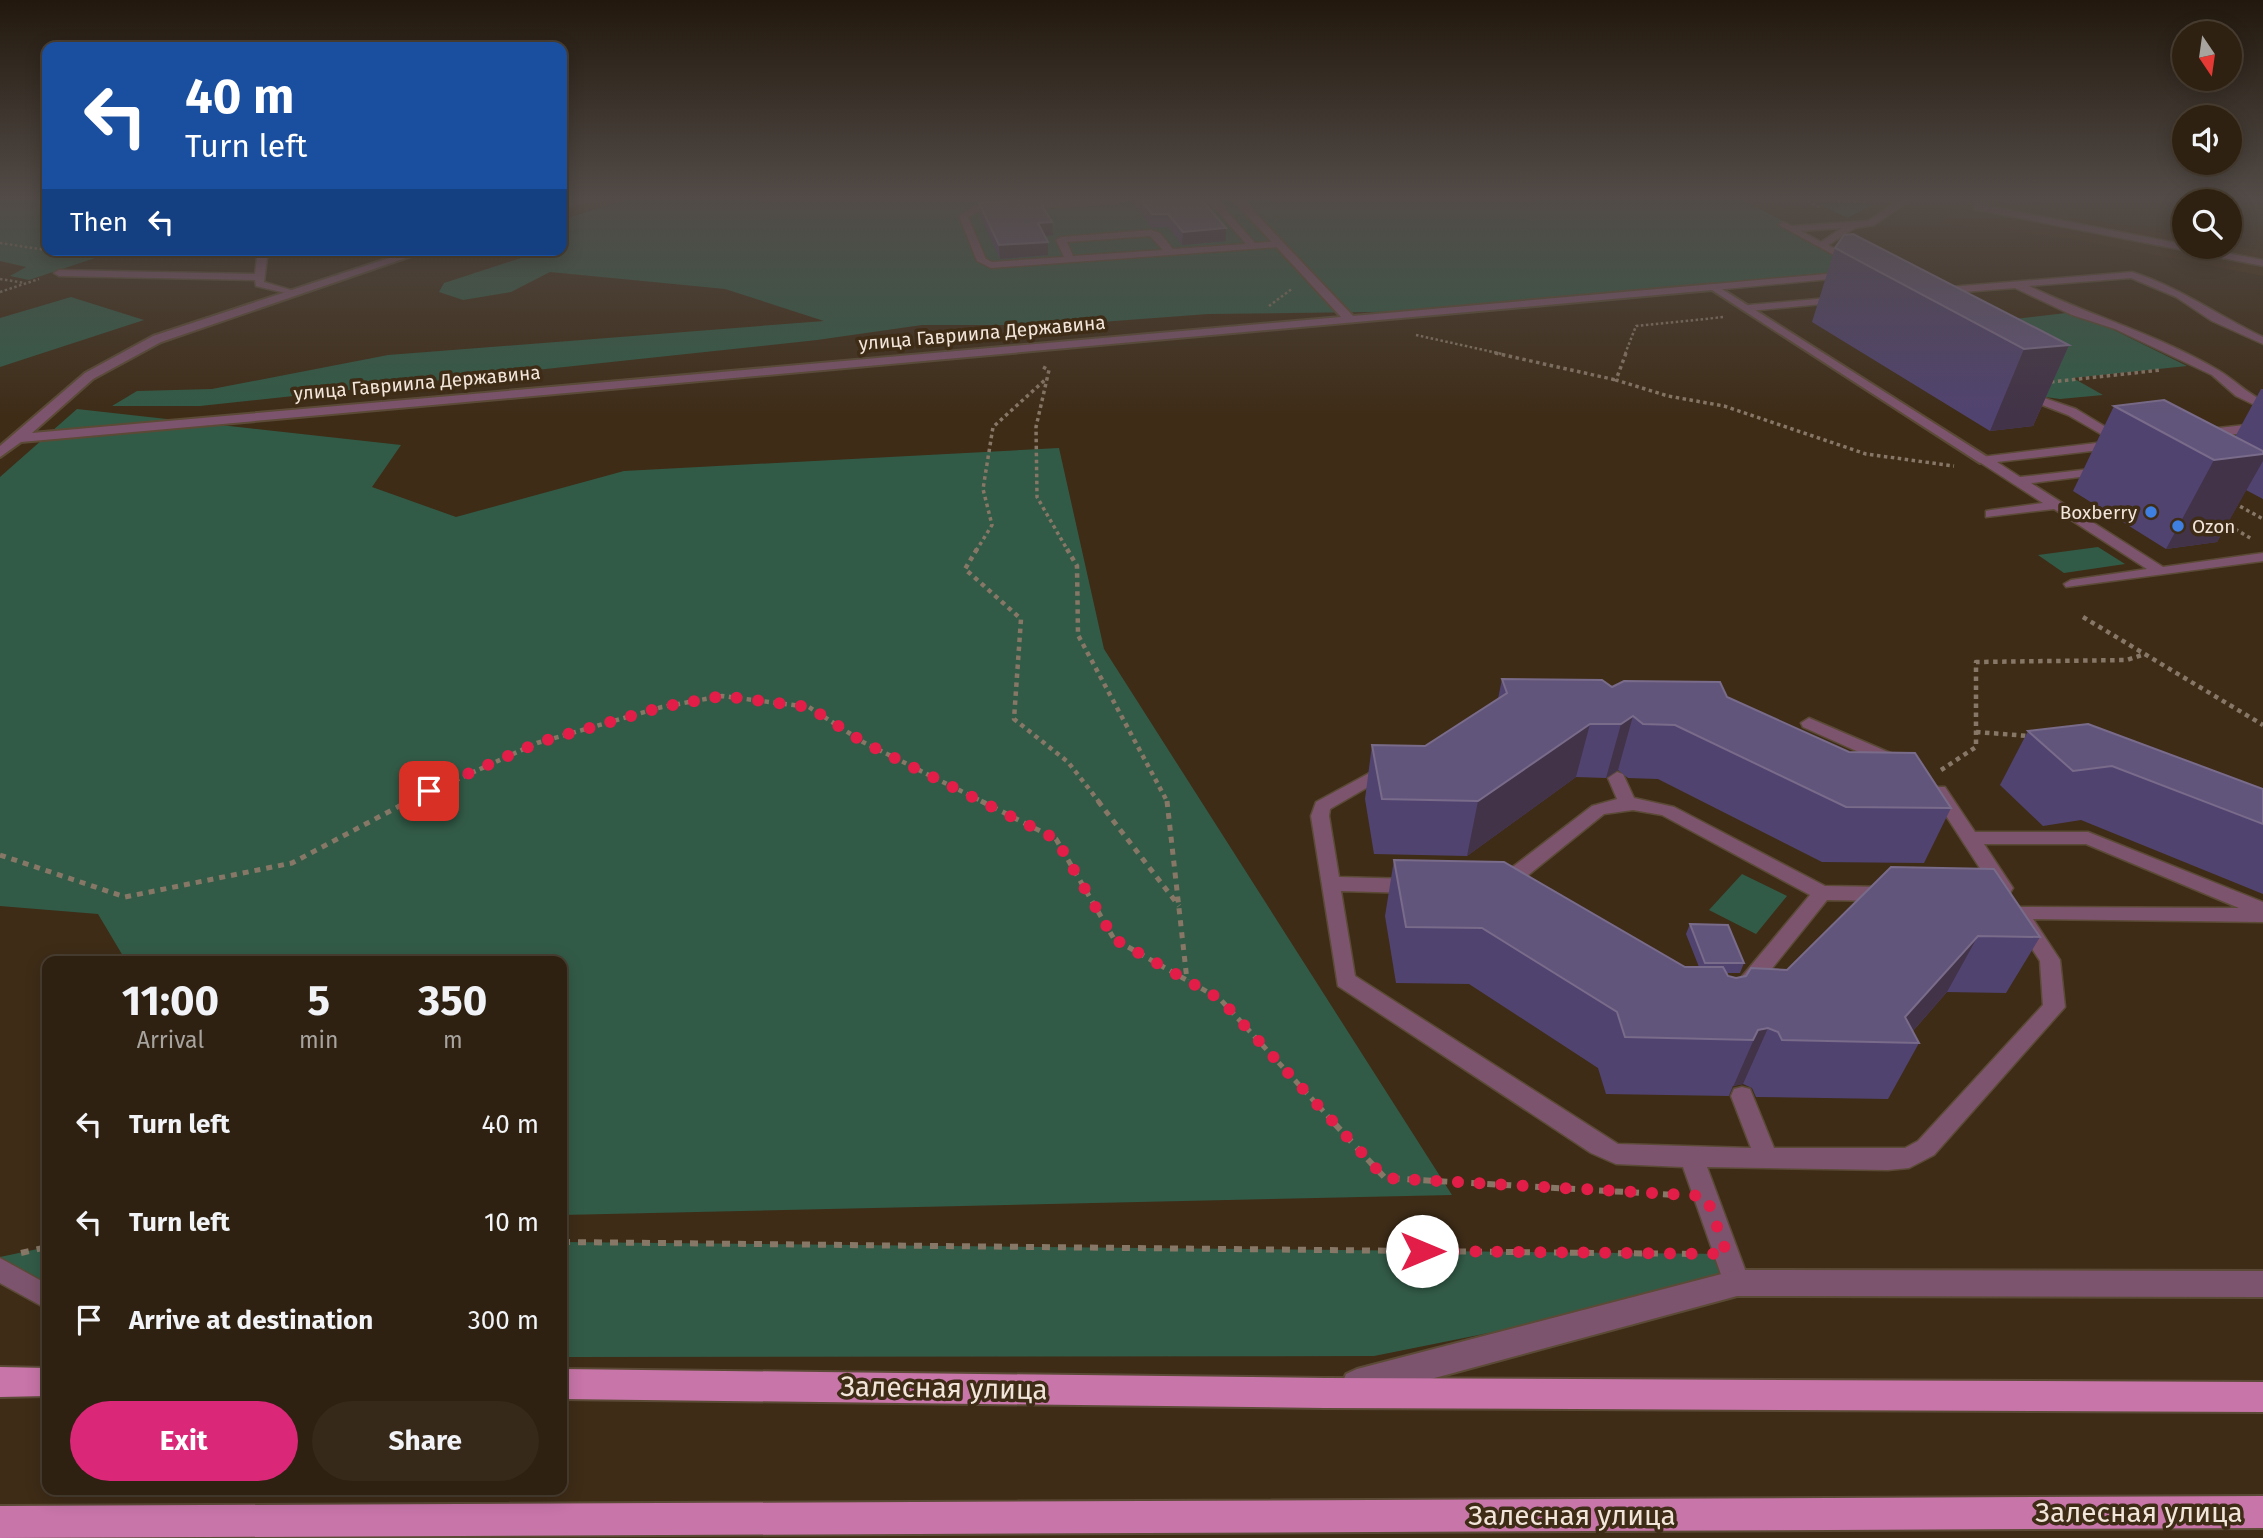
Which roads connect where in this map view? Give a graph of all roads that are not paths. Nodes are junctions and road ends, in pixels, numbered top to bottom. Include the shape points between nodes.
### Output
1 (261, 272) edge
2 (356, 272) edge
3 (1305, 272) edge
4 (1856, 272) edge
5 (60, 273) dead end
6 (260, 277) junction
7 (2015, 284) junction
8 (1714, 287) junction
9 (1921, 292) edge
10 (290, 293) junction
11 (1854, 299) edge
12 (1752, 311) junction
13 (1350, 319) junction
14 (2263, 341) edge
15 (2009, 386) edge
16 (2263, 405) edge
17 (2263, 427) edge
18 (2181, 436) edge
19 (16, 438) junction
20 (0, 453) edge
21 (1985, 460) junction
22 (2115, 469) dead end
23 (2018, 481) junction
24 (2057, 506) junction
25 (1991, 514) dead end
26 (2263, 557) edge
27 (2160, 571) junction
28 (2071, 584) dead end
29 (1809, 723) dead end
30 (1402, 760) edge
31 (1617, 778) dead end
32 (1628, 806) junction
33 (1970, 838) junction
34 (1331, 884) junction
35 (1428, 887) edge
36 (1822, 893) junction
37 (1902, 895) edge
38 (1982, 896) edge
39 (1521, 903) edge
40 (2013, 904) junction
41 (2263, 913) edge
42 (1724, 997) edge
43 (1742, 1096) dead end
44 (1691, 1157) junction
45 (1767, 1159) junction
46 (0, 1270) edge
47 (1737, 1283) junction
48 (2263, 1284) edge
49 (42, 1294) edge
50 (42, 1381) edge
51 (0, 1382) edge
52 (567, 1384) edge
53 (1325, 1393) junction
54 (2263, 1397) edge
55 (2263, 1512) edge
56 (0, 1522) edge

1 - 6 lane
2 - 10 street
3 - 13 street
4 - 8 lane
5 - 6 lane
6 - 10 lane via 259,284
7 - 9 lane
7 - 14 lane via 2132,275 2180,295 2216,319
7 - 16 lane via 2200,366
8 - 12 street
8 - 13 street, улица Гавриила Державина
10 - 19 street via 157,339 121,357 89,376
11 - 12 lane
12 - 21 street
13 - 19 street, улица Гавриила Державина
15 - 21 lane via 2133,442
17 - 18 lane
19 - 20 street
21 - 23 lane
22 - 23 lane
23 - 24 lane
24 - 25 lane
24 - 27 lane
26 - 27 lane
27 - 28 lane
29 - 33 lane via 1920,774
30 - 34 lane via 1322,806
31 - 32 lane
32 - 36 lane via 1668,811
32 - 39 lane via 1598,810 1491,889
33 - 40 lane
33 - 41 lane via 2088,838
34 - 35 lane
34 - 44 lane via 1342,970 1353,988 1616,1154
36 - 37 lane
36 - 42 lane via 1744,989
38 - 40 lane
40 - 41 lane
40 - 45 lane via 2050,960 2054,1006 1926,1149 1909,1158 1888,1160
43 - 45 lane
44 - 45 lane
44 - 47 lane
46 - 49 lane
47 - 48 street, Залесная улица
47 - 53 street, Залесная улица
50 - 51 main road
52 - 53 main road, Залесная улица
53 - 54 main road, Залесная улица
55 - 56 main road, Залесная улица

